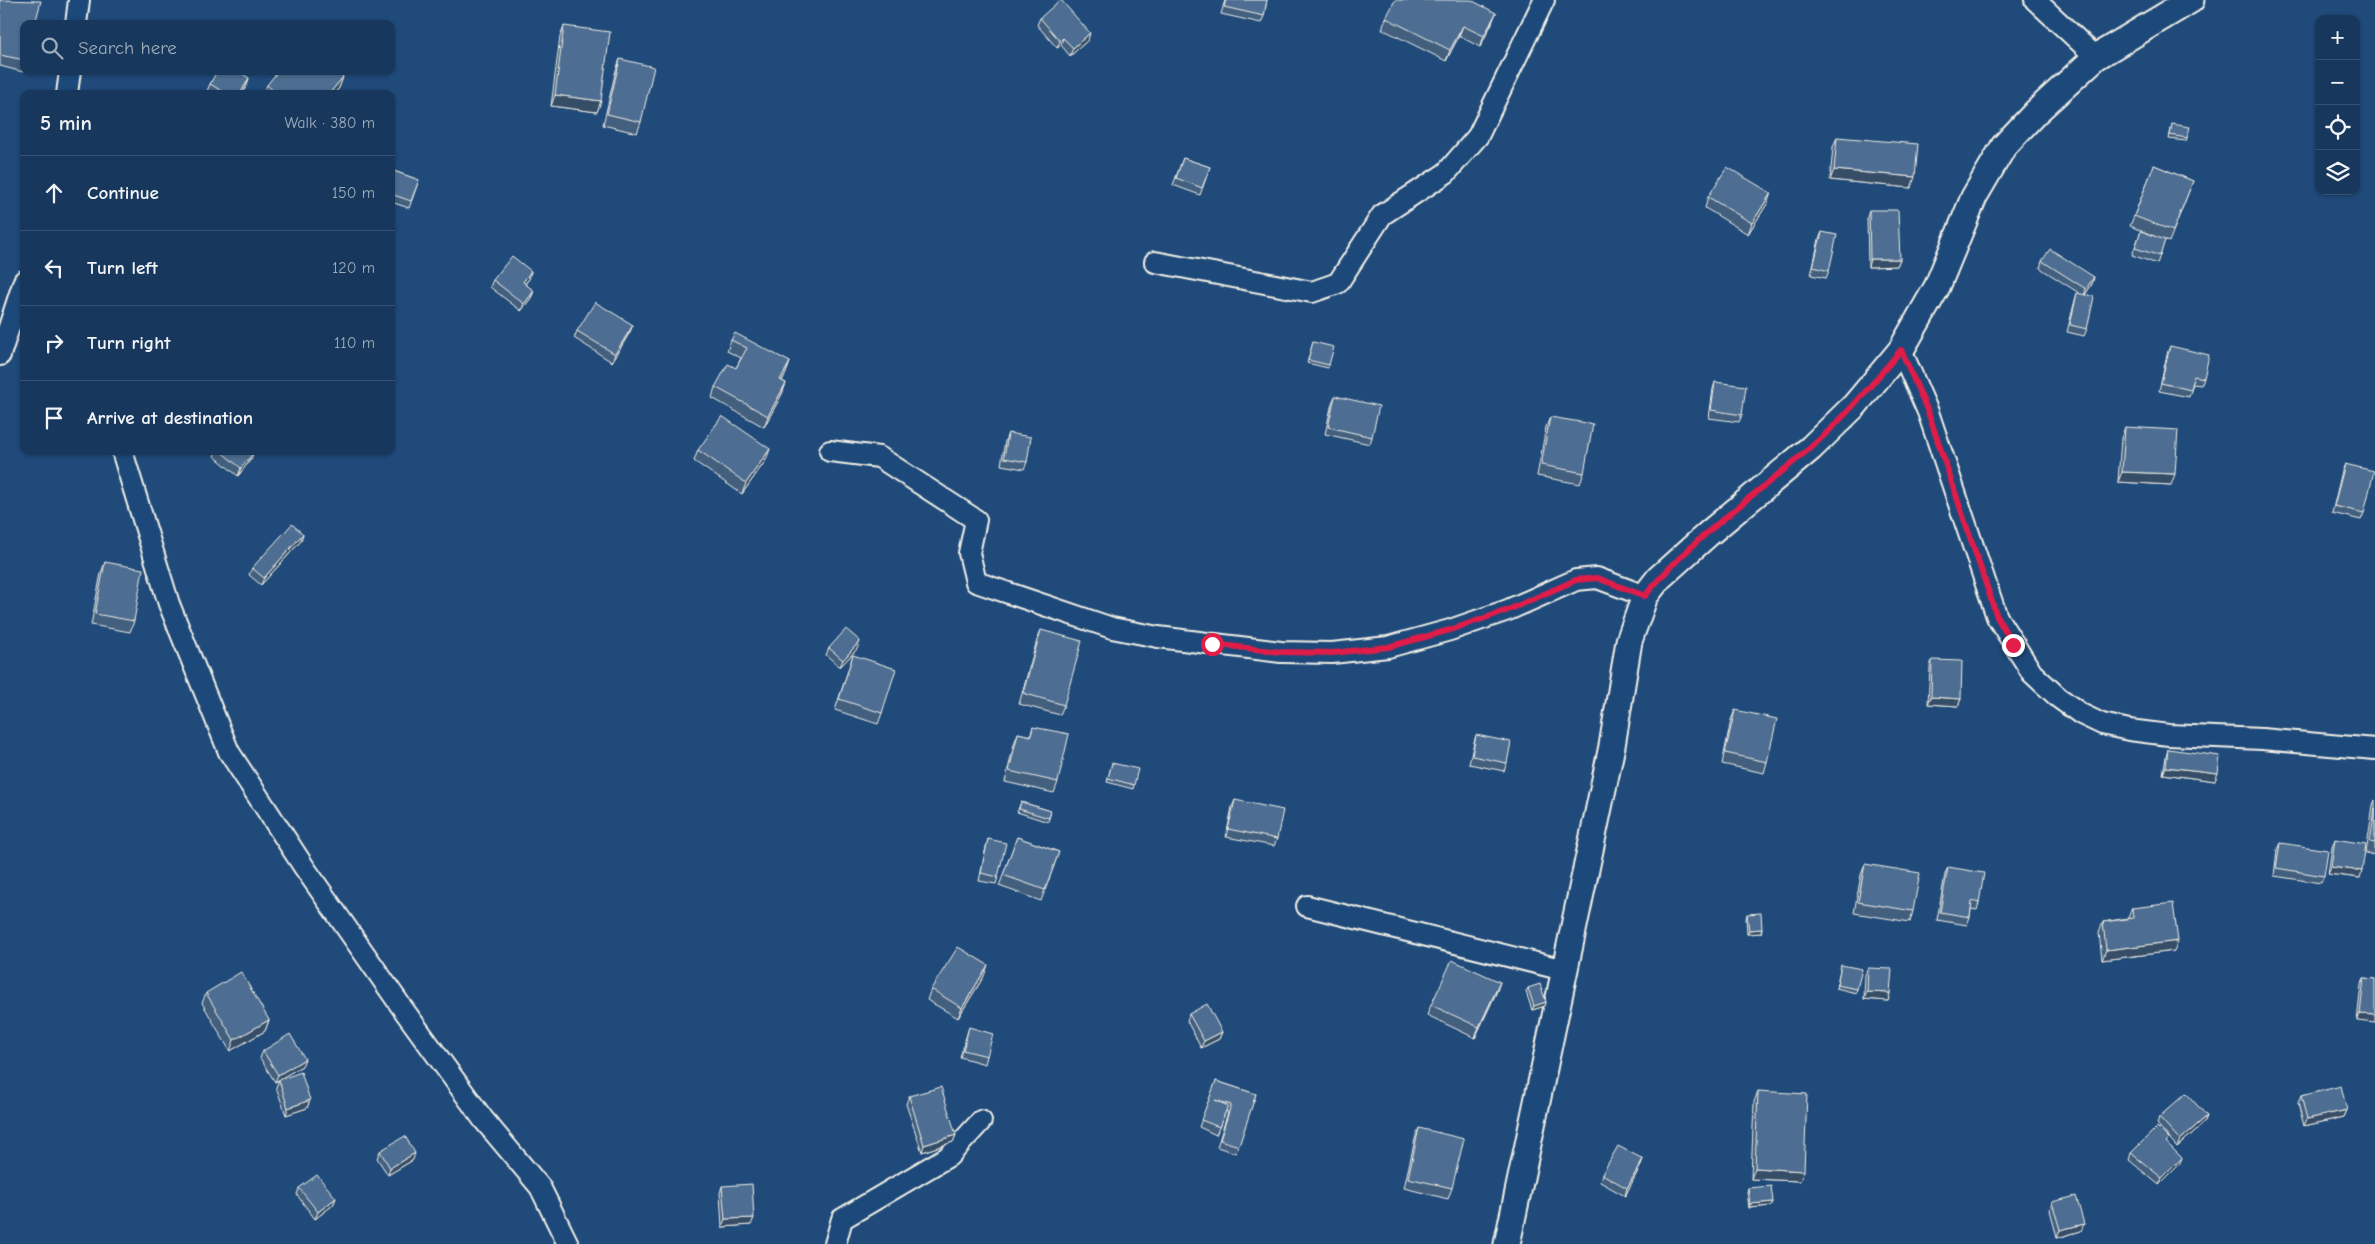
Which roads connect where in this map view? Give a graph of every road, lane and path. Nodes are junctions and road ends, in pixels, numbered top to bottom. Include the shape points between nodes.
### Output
1 (79, 0) edge
2 (1544, 0) edge
3 (2035, 0) edge
4 (2191, 0) edge
5 (76, 20) edge
6 (2096, 57) junction
7 (69, 75) edge
8 (68, 90) edge
9 (1155, 262) dead end
10 (20, 293) edge
11 (1901, 350) junction
12 (0, 355) edge
13 (830, 451) dead end
14 (123, 455) edge
15 (1645, 596) junction
16 (2375, 749) edge
17 (1307, 906) dead end
18 (1564, 970) junction
19 (981, 1121) dead end
20 (568, 1244) edge
21 (835, 1244) edge
22 (1507, 1244) edge

1 - 5 street
2 - 9 street via 1478,136 1446,173 1382,215 1338,283 1312,292
3 - 6 street
4 - 6 street
6 - 11 street via 2004,146 1974,197 1937,287
7 - 8 street
10 - 12 street
11 - 15 street via 1855,404 1811,448 1708,534 1659,578
11 - 16 street via 1928,412 1997,617 2032,674 2059,698 2102,724 2129,730 2169,736 2262,739
13 - 15 street via 879,457 976,520 969,553 976,582 1112,628 1158,638 1281,652 1332,653 1388,647 1450,630 1508,610 1576,580 1597,578
14 - 20 street via 169,604 229,752 403,1009 483,1119 540,1187
15 - 18 street via 1629,640 1612,746
17 - 18 street
18 - 22 street
19 - 21 street via 949,1156 842,1219

